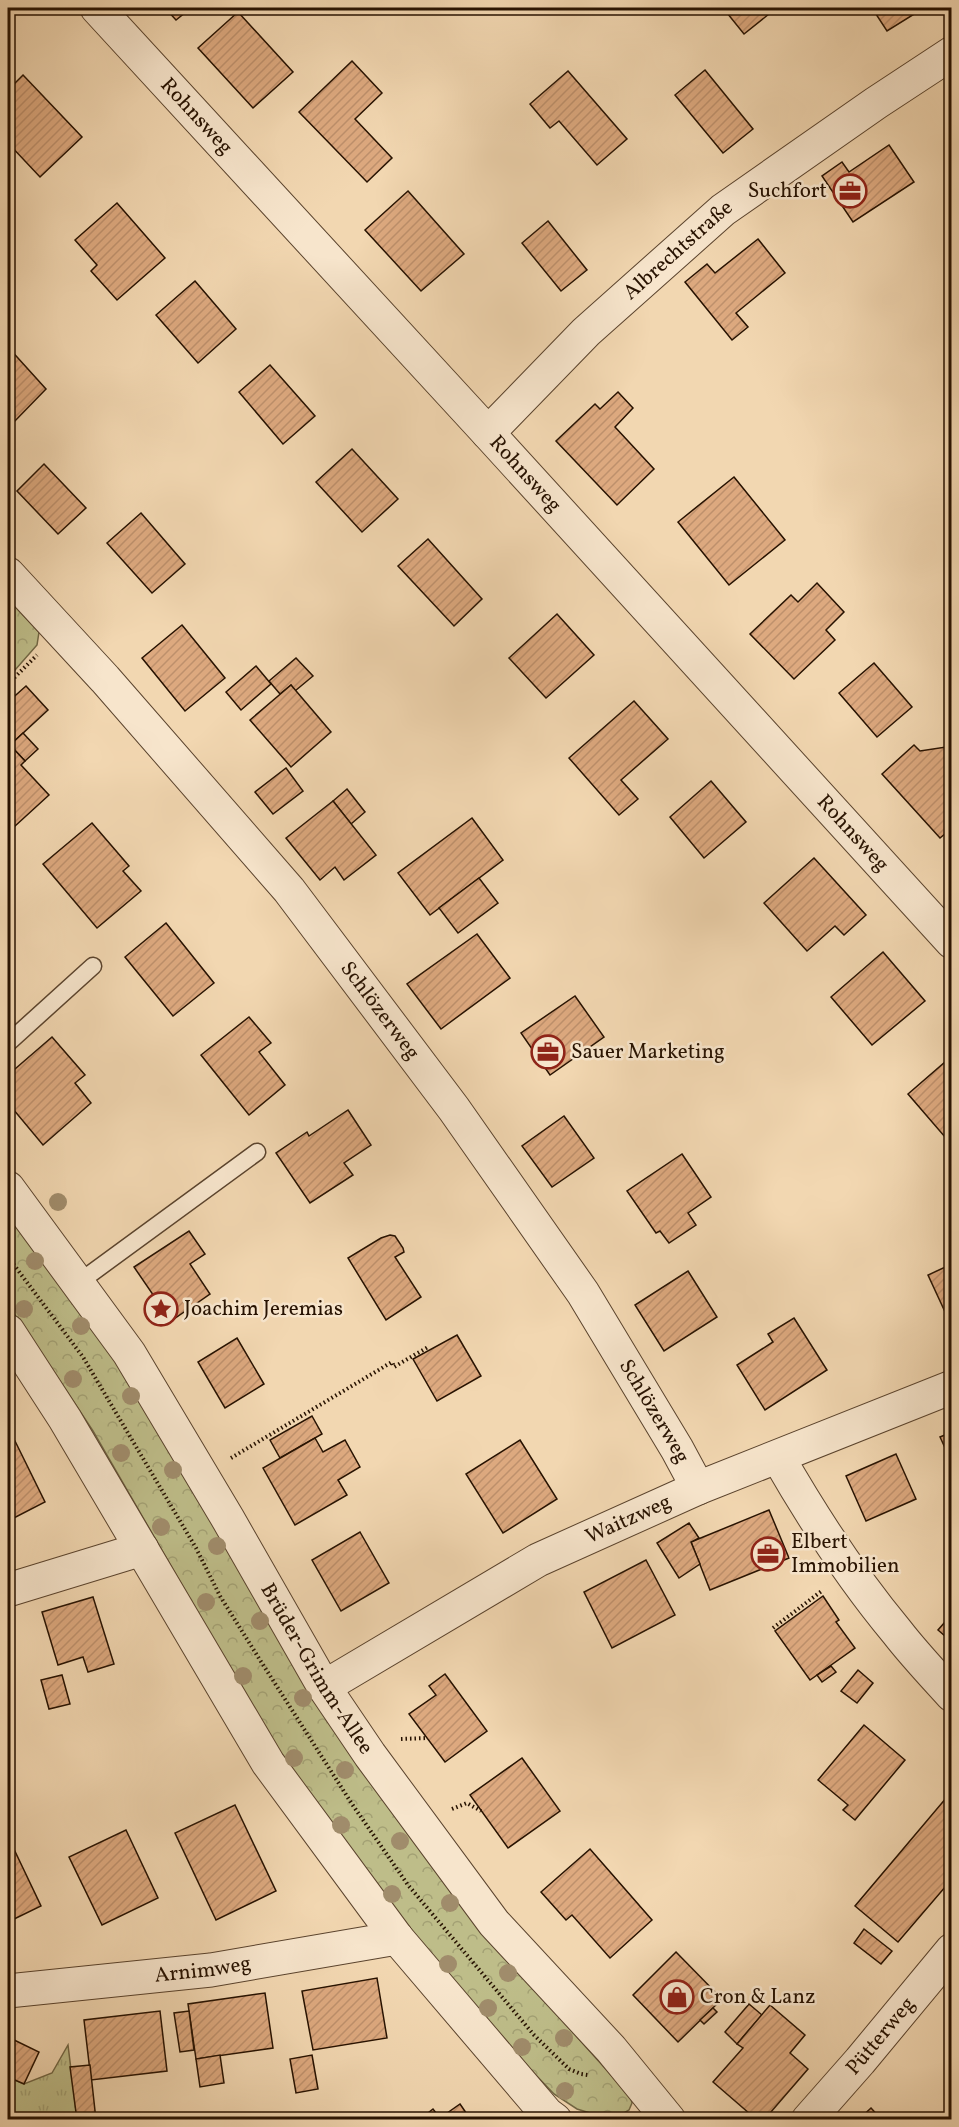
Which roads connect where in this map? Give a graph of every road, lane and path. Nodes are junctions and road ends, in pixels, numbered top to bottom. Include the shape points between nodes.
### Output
1 (97, 8) edge
2 (951, 53) edge
3 (488, 433) junction
4 (8, 574) edge
5 (951, 942) edge
6 (93, 966) dead end
7 (8, 1043) edge
8 (257, 1152) dead end
9 (8, 1188) edge
10 (78, 1283) junction
11 (8, 1331) edge
12 (428, 1347) dead end
13 (951, 1387) edge
14 (778, 1457) junction
15 (202, 1475) junction
16 (698, 1488) junction
17 (142, 1549) junction
18 (849, 1569) junction
19 (8, 1590) edge
20 (773, 1628) dead end
21 (951, 1695) edge
22 (331, 1698) junction
23 (404, 1738) dead end
24 (427, 1738) dead end
25 (263, 1755) junction
26 (467, 1803) dead end
27 (481, 1811) dead end
28 (398, 1938) junction
29 (951, 1950) edge
30 (8, 1991) edge
31 (666, 2119) edge
32 (555, 2120) edge
33 (808, 2120) edge

1 - 3 street, Rohnsweg
2 - 3 street, Albrechtstraße via 723,210 586,332
3 - 5 street, Rohnsweg
4 - 16 street, Schlözerweg via 289,890 447,1099 583,1293
6 - 7 lane
8 - 10 lane
9 - 10 street, Brüder-Grimm-Allee
10 - 15 street, Brüder-Grimm-Allee via 129,1353
11 - 17 street
12 - 15 path via 394,1367 392,1362
13 - 14 street, Waitzweg
14 - 16 street, Waitzweg
14 - 18 street
15 - 22 street, Brüder-Grimm-Allee
16 - 22 street, Waitzweg via 538,1560
17 - 19 street
17 - 25 street
18 - 20 path
18 - 21 street via 896,1632
22 - 25 path
22 - 31 street, Brüder-Grimm-Allee via 494,1923 611,2049
23 - 24 path
25 - 28 street
26 - 27 path
28 - 30 street, Arnimweg via 211,1970
28 - 32 street
29 - 33 street, Pütterweg

